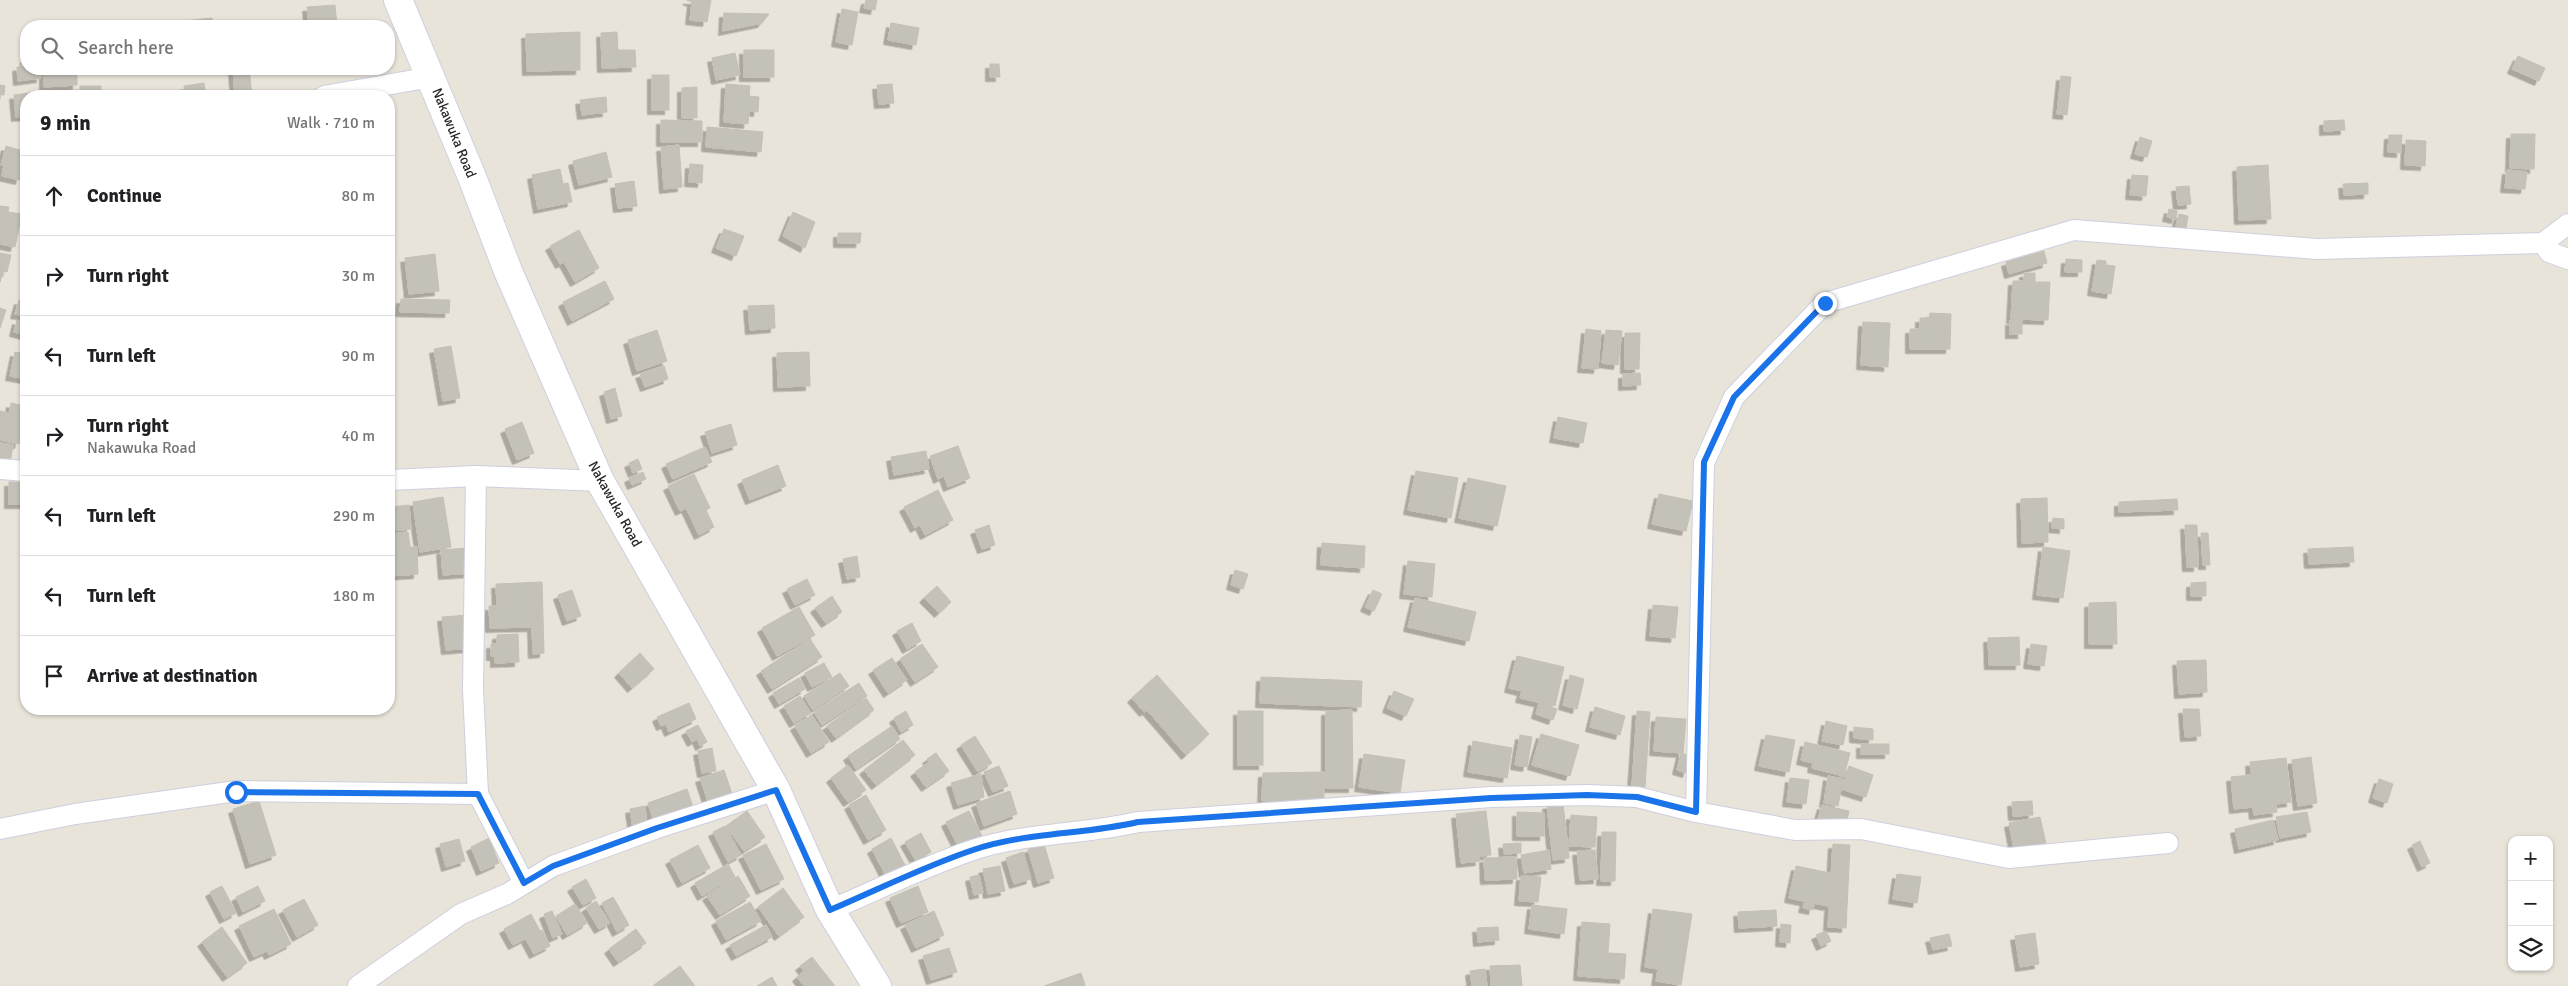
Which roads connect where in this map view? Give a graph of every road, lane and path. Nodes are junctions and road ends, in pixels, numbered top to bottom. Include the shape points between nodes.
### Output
1 (398, 0) edge
2 (431, 77) junction
3 (358, 90) edge
4 (2568, 224) edge
5 (2543, 242) junction
6 (2568, 259) edge
7 (0, 469) edge
8 (20, 471) edge
9 (476, 476) junction
10 (395, 480) edge
11 (600, 481) junction
12 (776, 790) junction
13 (478, 794) junction
14 (1696, 812) junction
15 (0, 829) edge
16 (2168, 843) dead end
17 (524, 883) junction
18 (830, 910) junction
19 (358, 986) edge
20 (877, 986) edge

1 - 2 main road, Nakawuka Road
2 - 3 street
2 - 11 main road, Nakawuka Road via 508,270
4 - 5 street
5 - 6 street via 2549,252
5 - 14 street via 2317,249 2074,230 1825,303 1734,397 1704,462
7 - 8 street
9 - 10 street
9 - 11 street
9 - 13 street via 473,689
11 - 12 main road, Nakawuka Road
12 - 17 street via 553,866
12 - 18 main road, Nakawuka Road
13 - 15 street via 236,792 75,814
13 - 17 street
14 - 16 street via 1795,830 1860,829 2009,858
14 - 18 street via 1637,797 1587,795 1474,798 1138,822 1110,829 1034,836 974,850
17 - 19 street via 461,914
18 - 20 main road, Nakawuka Road

